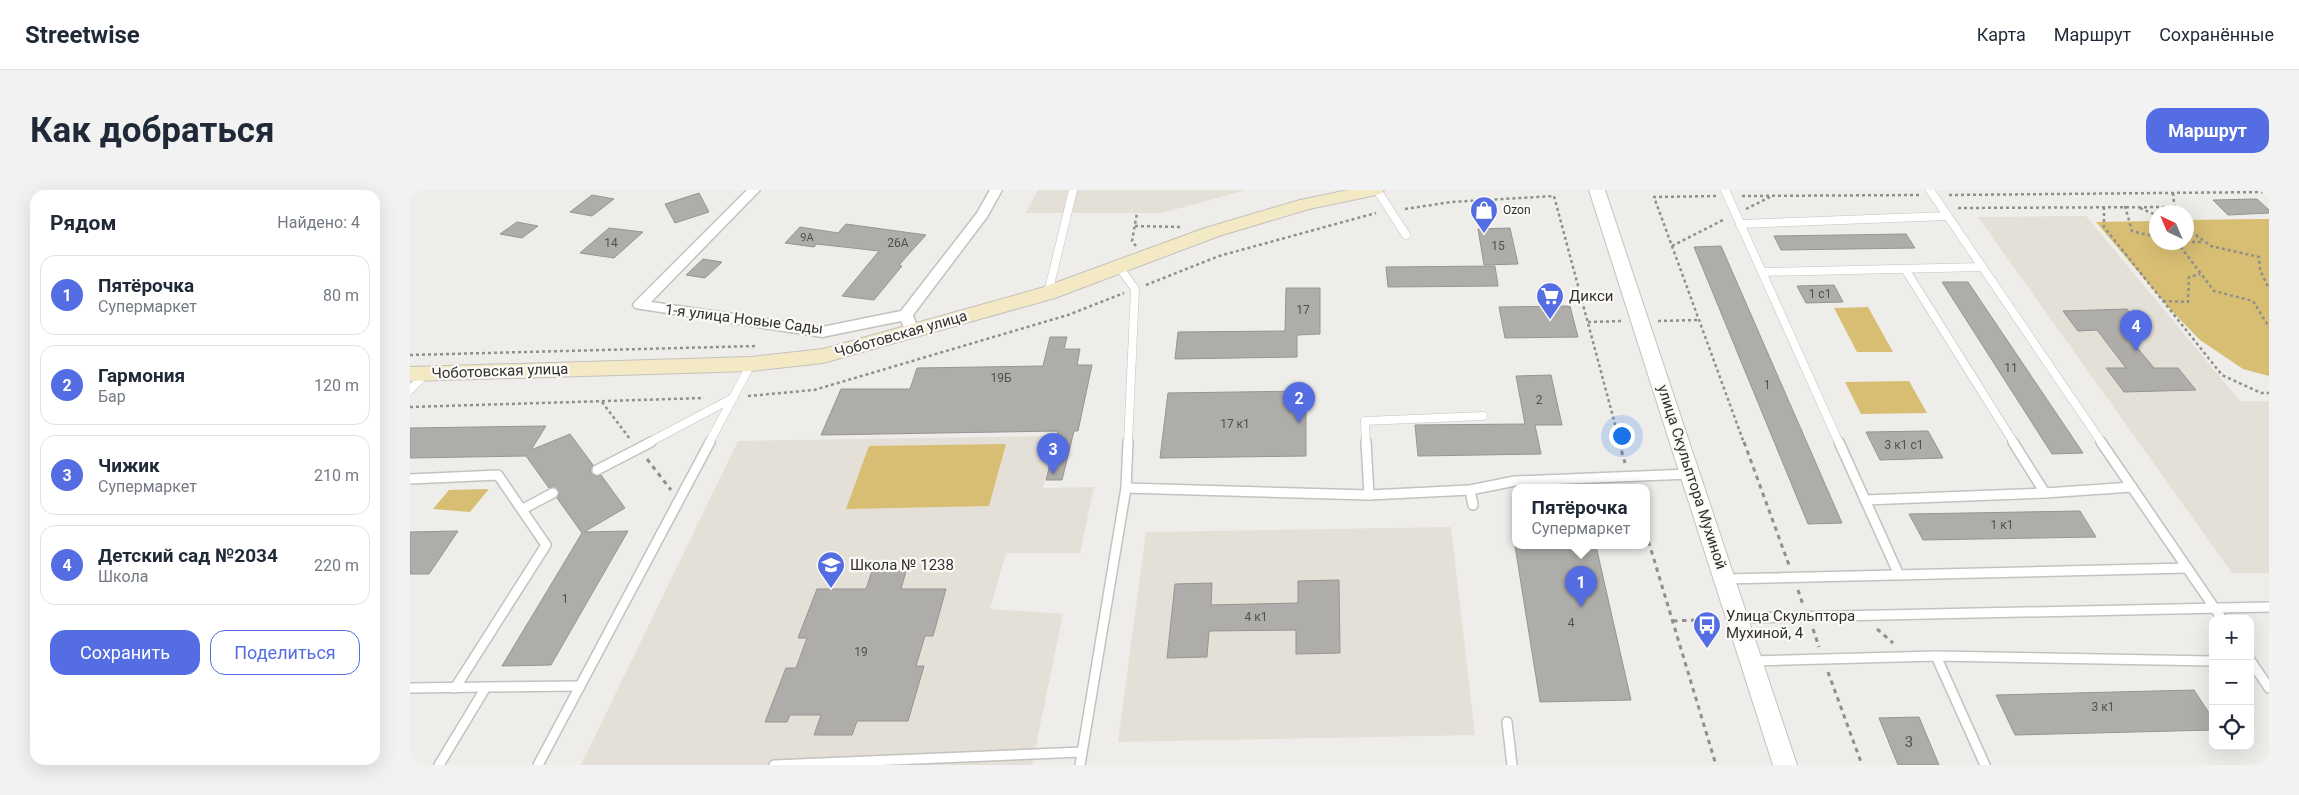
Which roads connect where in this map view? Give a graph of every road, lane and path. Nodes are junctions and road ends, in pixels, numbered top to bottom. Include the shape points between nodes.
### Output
1 (754, 190) edge
2 (996, 190) edge
3 (1074, 190) edge
4 (1376, 190) edge
5 (1596, 190) edge
6 (2269, 192) edge
7 (1726, 193) edge
8 (1932, 193) edge
9 (2174, 193) junction
10 (1554, 196) dead end
11 (1771, 196) junction
12 (2174, 205) edge
13 (2125, 206) junction
14 (2104, 207) junction
15 (2137, 207) junction
16 (2149, 207) edge
17 (1945, 212) junction
18 (2149, 212) edge
19 (1137, 213) dead end
20 (1736, 214) junction
21 (1740, 224) junction
22 (1135, 226) junction
23 (2194, 231) edge
24 (1171, 233) dead end
25 (1406, 235) dead end
26 (2149, 235) edge
27 (2194, 242) edge
28 (2204, 242) junction
29 (1145, 243) dead end
30 (1136, 246) junction
31 (1672, 246) junction
32 (2183, 250) edge
33 (1123, 258) junction
34 (1982, 267) junction
35 (1905, 269) junction
36 (1762, 272) junction
37 (2200, 274) junction
38 (2269, 289) edge
39 (1048, 292) junction
40 (2163, 301) junction
41 (909, 323) junction
42 (2269, 327) edge
43 (410, 355) edge
44 (754, 355) junction
45 (418, 374) edge
46 (410, 390) edge
47 (2269, 393) edge
48 (733, 398) junction
49 (1483, 416) dead end
50 (596, 470) dead end
51 (1690, 474) junction
52 (1628, 475) junction
53 (410, 479) edge
54 (1126, 488) junction
55 (2132, 488) junction
56 (1470, 490) junction
57 (553, 493) dead end
58 (2045, 493) junction
59 (1369, 495) junction
60 (1865, 500) junction
61 (1473, 505) dead end
62 (523, 509) junction
63 (1650, 546) edge
64 (2187, 568) junction
65 (1899, 575) junction
66 (1793, 578) junction
67 (1725, 579) junction
68 (2215, 608) junction
69 (2269, 608) edge
70 (2219, 615) edge
71 (1861, 616) junction
72 (1808, 617) junction
73 (1738, 618) junction
74 (1673, 621) junction
75 (1936, 656) junction
76 (1910, 657) junction
77 (1824, 659) junction
78 (1752, 661) junction
79 (2209, 661) edge
80 (2254, 667) edge
81 (580, 686) junction
82 (486, 687) junction
83 (410, 688) edge
84 (455, 688) junction
85 (2269, 688) edge
86 (1507, 722) dead end
87 (1082, 752) junction
88 (439, 765) edge
89 (538, 765) edge
90 (774, 765) edge
91 (1080, 765) edge
92 (1512, 765) edge
93 (1716, 765) edge
94 (1785, 765) edge
95 (1862, 765) edge
96 (1985, 765) edge

1 - 41 street, 1-я улица Новые Сады via 640,306 822,332
2 - 41 street
3 - 39 lane
4 - 25 lane
4 - 33 main road, Чоботовская улица via 1306,204
5 - 51 street, улица Скульптора Мухиной
6 - 9 path
7 - 11 path
7 - 20 lane
7 - 31 path via 1654,197
8 - 9 path
8 - 11 path
8 - 17 lane
9 - 12 path
10 - 52 path
11 - 20 path
13 - 14 path
13 - 15 path
13 - 26 path via 2132,231
14 - 17 path
14 - 40 path via 2104,227
15 - 16 path
15 - 18 path
17 - 21 lane
17 - 34 lane
19 - 22 path
20 - 21 lane
20 - 31 path
21 - 36 lane
22 - 24 path via 1188,227
22 - 30 path via 1132,242
23 - 28 path
27 - 28 path
28 - 38 path via 2259,257 2260,270
29 - 30 path
30 - 33 path
31 - 66 path
32 - 37 path
33 - 39 main road, Чоботовская улица
33 - 54 lane via 1135,289
34 - 35 lane
34 - 55 lane
35 - 36 lane
35 - 58 lane
36 - 60 lane
37 - 40 path via 2189,277 2188,302
37 - 42 path via 2214,291 2253,301
39 - 41 main road, Чоботовская улица
40 - 47 path via 2222,375 2260,393
41 - 44 main road, Чоботовская улица via 823,356
43 - 44 path
44 - 45 main road, Чоботовская улица
44 - 48 lane
45 - 46 lane
48 - 50 lane
48 - 81 lane
49 - 59 lane via 1365,421
51 - 52 lane
51 - 67 street, улица Скульптора Мухиной
52 - 56 lane via 1515,482
53 - 62 lane via 498,475
54 - 59 lane
54 - 87 lane
55 - 58 lane
55 - 64 lane
56 - 59 lane
56 - 61 lane
57 - 62 lane
58 - 60 lane
60 - 65 lane
62 - 84 lane via 546,545
63 - 74 path
64 - 65 lane
64 - 68 lane
65 - 66 lane
66 - 67 lane
66 - 72 path
67 - 73 street, улица Скульптора Мухиной
68 - 69 lane
68 - 70 lane
68 - 71 lane
71 - 72 lane
71 - 76 path
72 - 73 lane
72 - 77 path
73 - 74 path
73 - 78 street, улица Скульптора Мухиной
74 - 93 path
75 - 76 lane
75 - 79 lane
75 - 96 lane
76 - 77 lane
77 - 78 lane
77 - 95 path
78 - 94 street, улица Скульптора Мухиной
80 - 85 lane
81 - 82 lane
81 - 89 lane
82 - 84 lane
82 - 88 lane
83 - 84 lane
86 - 92 lane
87 - 90 lane
87 - 91 lane

